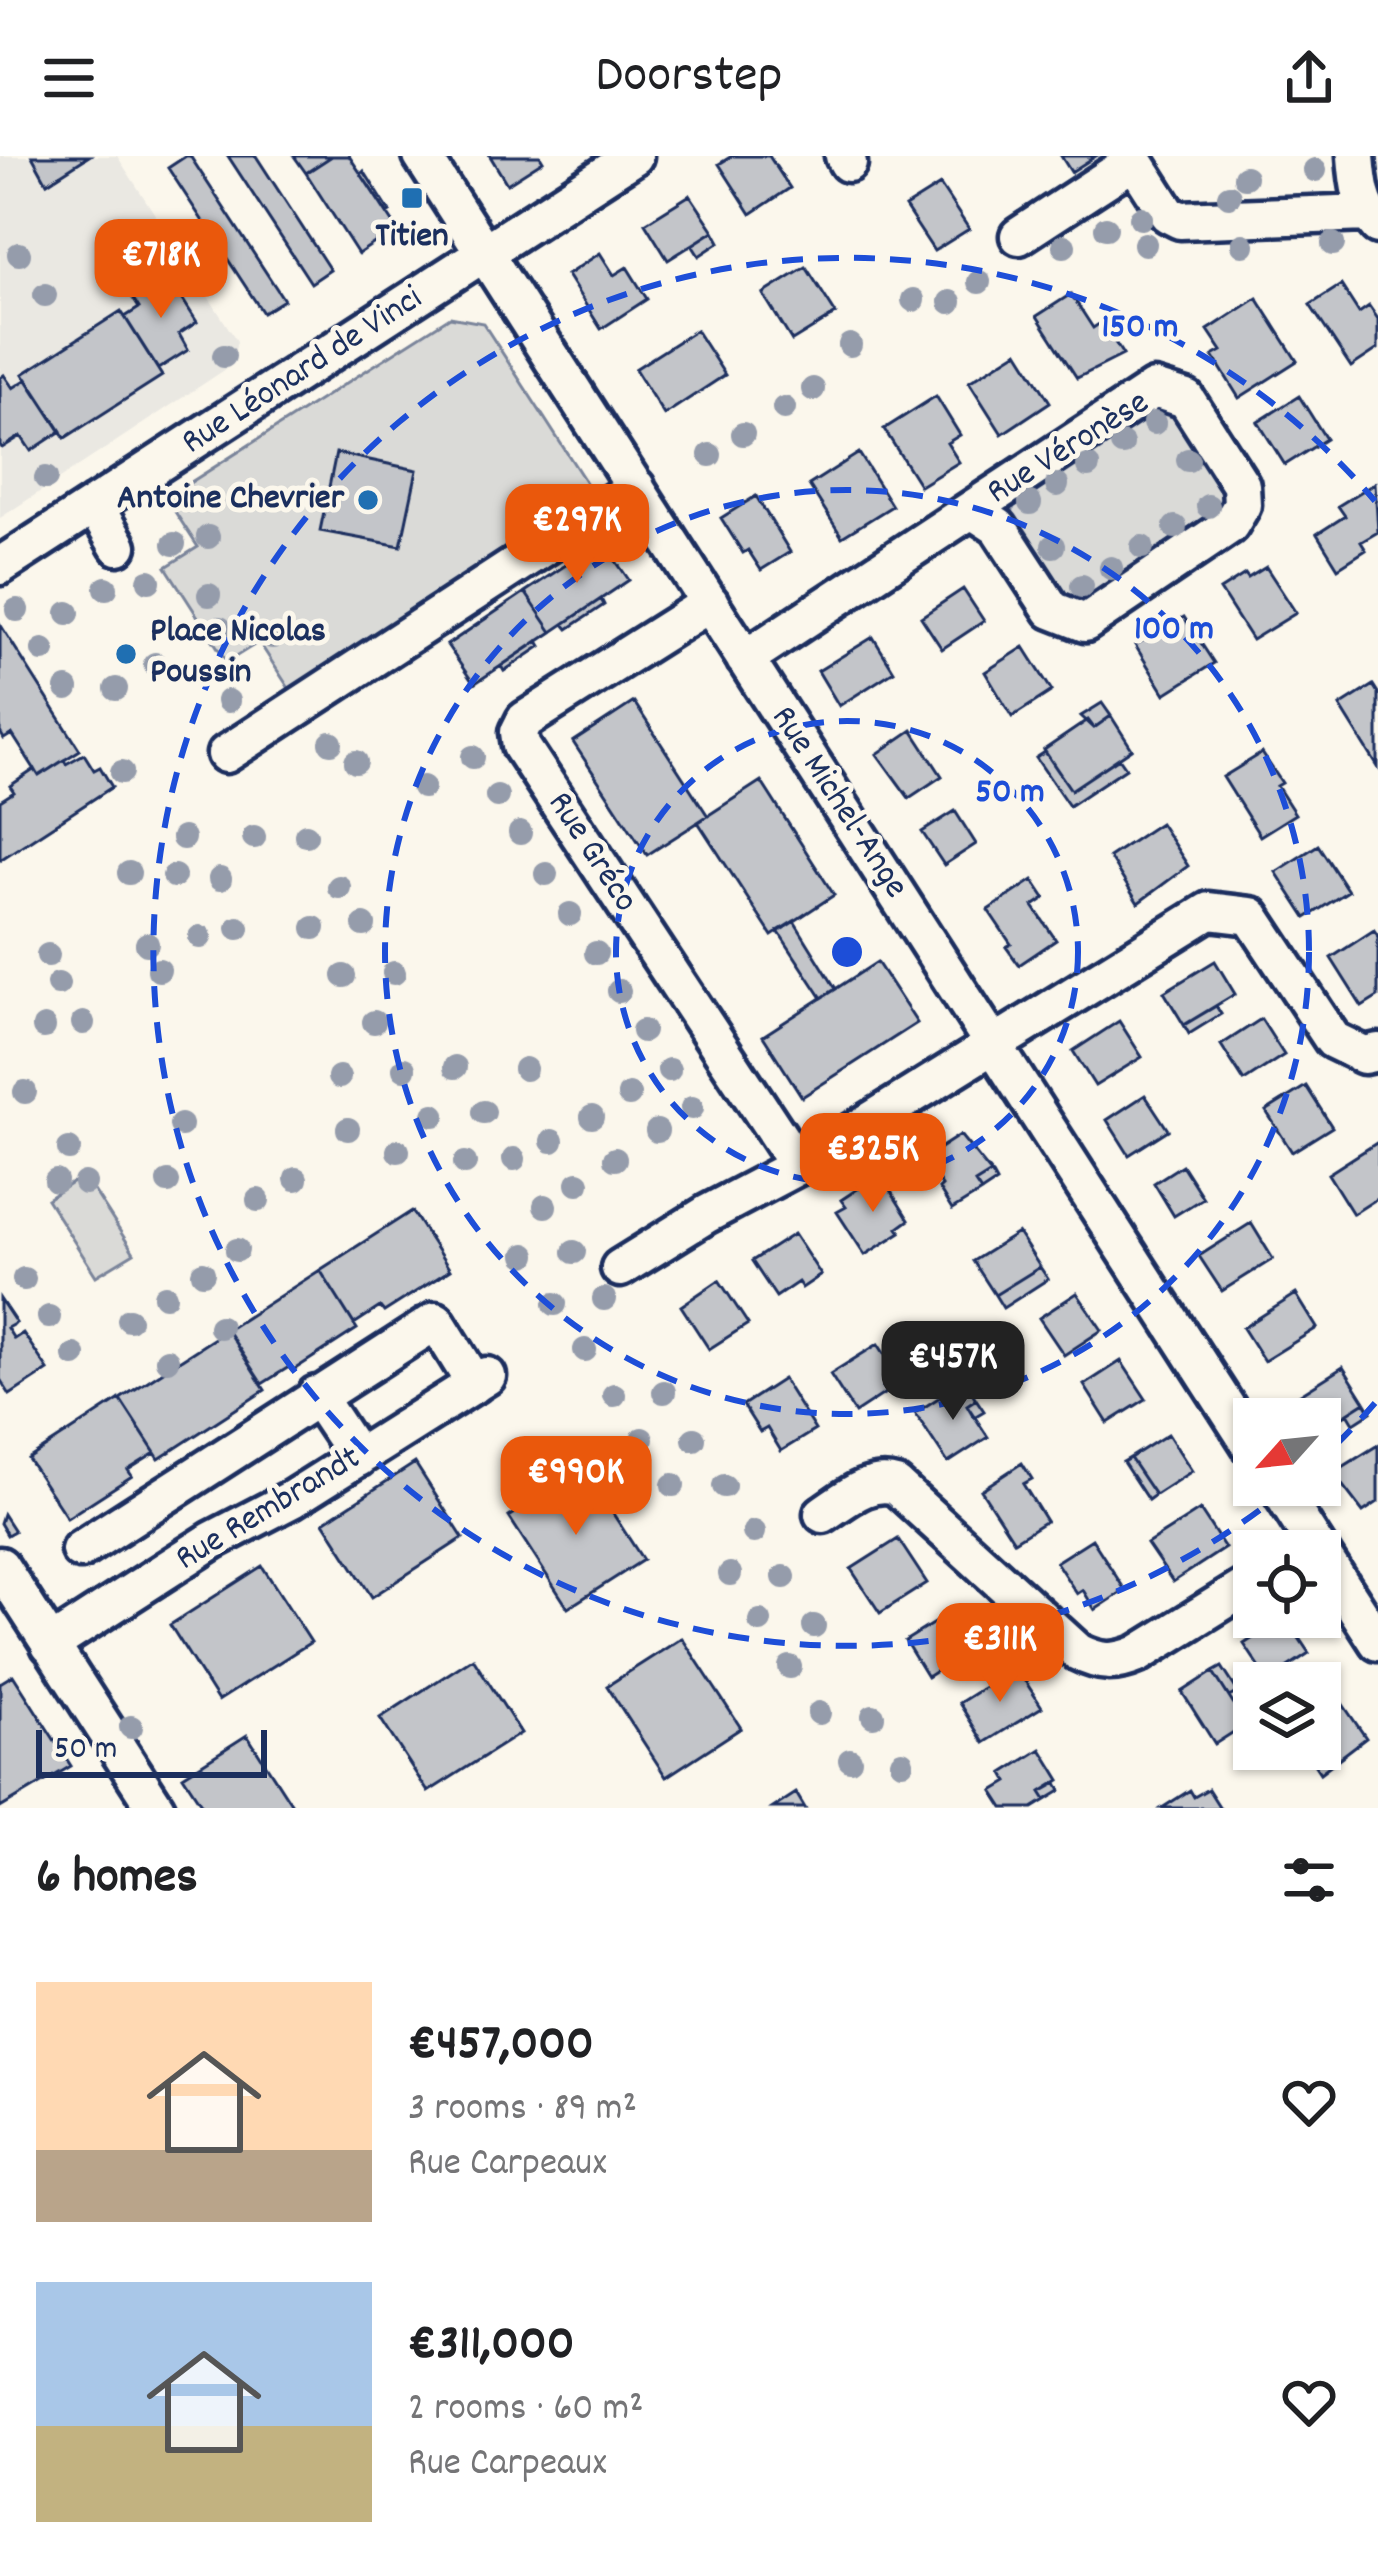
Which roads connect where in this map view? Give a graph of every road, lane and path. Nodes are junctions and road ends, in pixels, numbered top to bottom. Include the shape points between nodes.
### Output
1 (422, 156) edge
2 (634, 156) edge
3 (1356, 156) edge
4 (1132, 158) edge
5 (1372, 219) edge
6 (1018, 236) dead end
7 (485, 255) junction
8 (636, 487) junction
9 (94, 506) junction
10 (972, 510) junction
11 (118, 546) dead end
12 (0, 566) edge
13 (710, 603) junction
14 (745, 658) junction
15 (226, 754) dead end
16 (993, 1045) junction
17 (1378, 1052) edge
18 (797, 1166) junction
19 (620, 1268) dead end
20 (316, 1395) junction
21 (1233, 1417) edge
22 (358, 1458) junction
23 (823, 1514) dead end
24 (80, 1550) dead end
25 (0, 1566) edge
26 (1341, 1589) edge
27 (1233, 1595) edge
28 (1378, 1642) edge
29 (50, 1645) junction
30 (156, 1808) edge

1 - 7 street, Rue Michel-Ange
2 - 7 street, Rue Léonard de Vinci
3 - 5 street
4 - 5 street via 1180,220
4 - 6 street
7 - 8 street, Rue Michel-Ange
7 - 9 street, Rue Léonard de Vinci
8 - 13 street, Rue Michel-Ange
8 - 15 street
9 - 11 street
9 - 12 street, Rue Léonard de Vinci
10 - 10 street, Rue Véronèse via 1154,389 1186,399 1240,485 1242,505 1230,525 1085,623 1052,610 998,527
10 - 14 street, Rue Véronèse
13 - 14 street, Rue Michel-Ange
13 - 18 street, Rue Gréco via 525,720 521,746
14 - 16 street, Rue Michel-Ange
16 - 17 street via 1209,911 1251,916 1333,1040 1364,1055
16 - 18 street
16 - 21 street, Rue Michel-Ange
18 - 19 street
20 - 22 street
20 - 22 street, Rue Rembrandt via 436,1321 481,1380
20 - 24 street
22 - 29 street, Rue Rembrandt
23 - 27 street via 870,1484 896,1486 1096,1661 1138,1654
25 - 29 street
26 - 28 street
29 - 30 street

